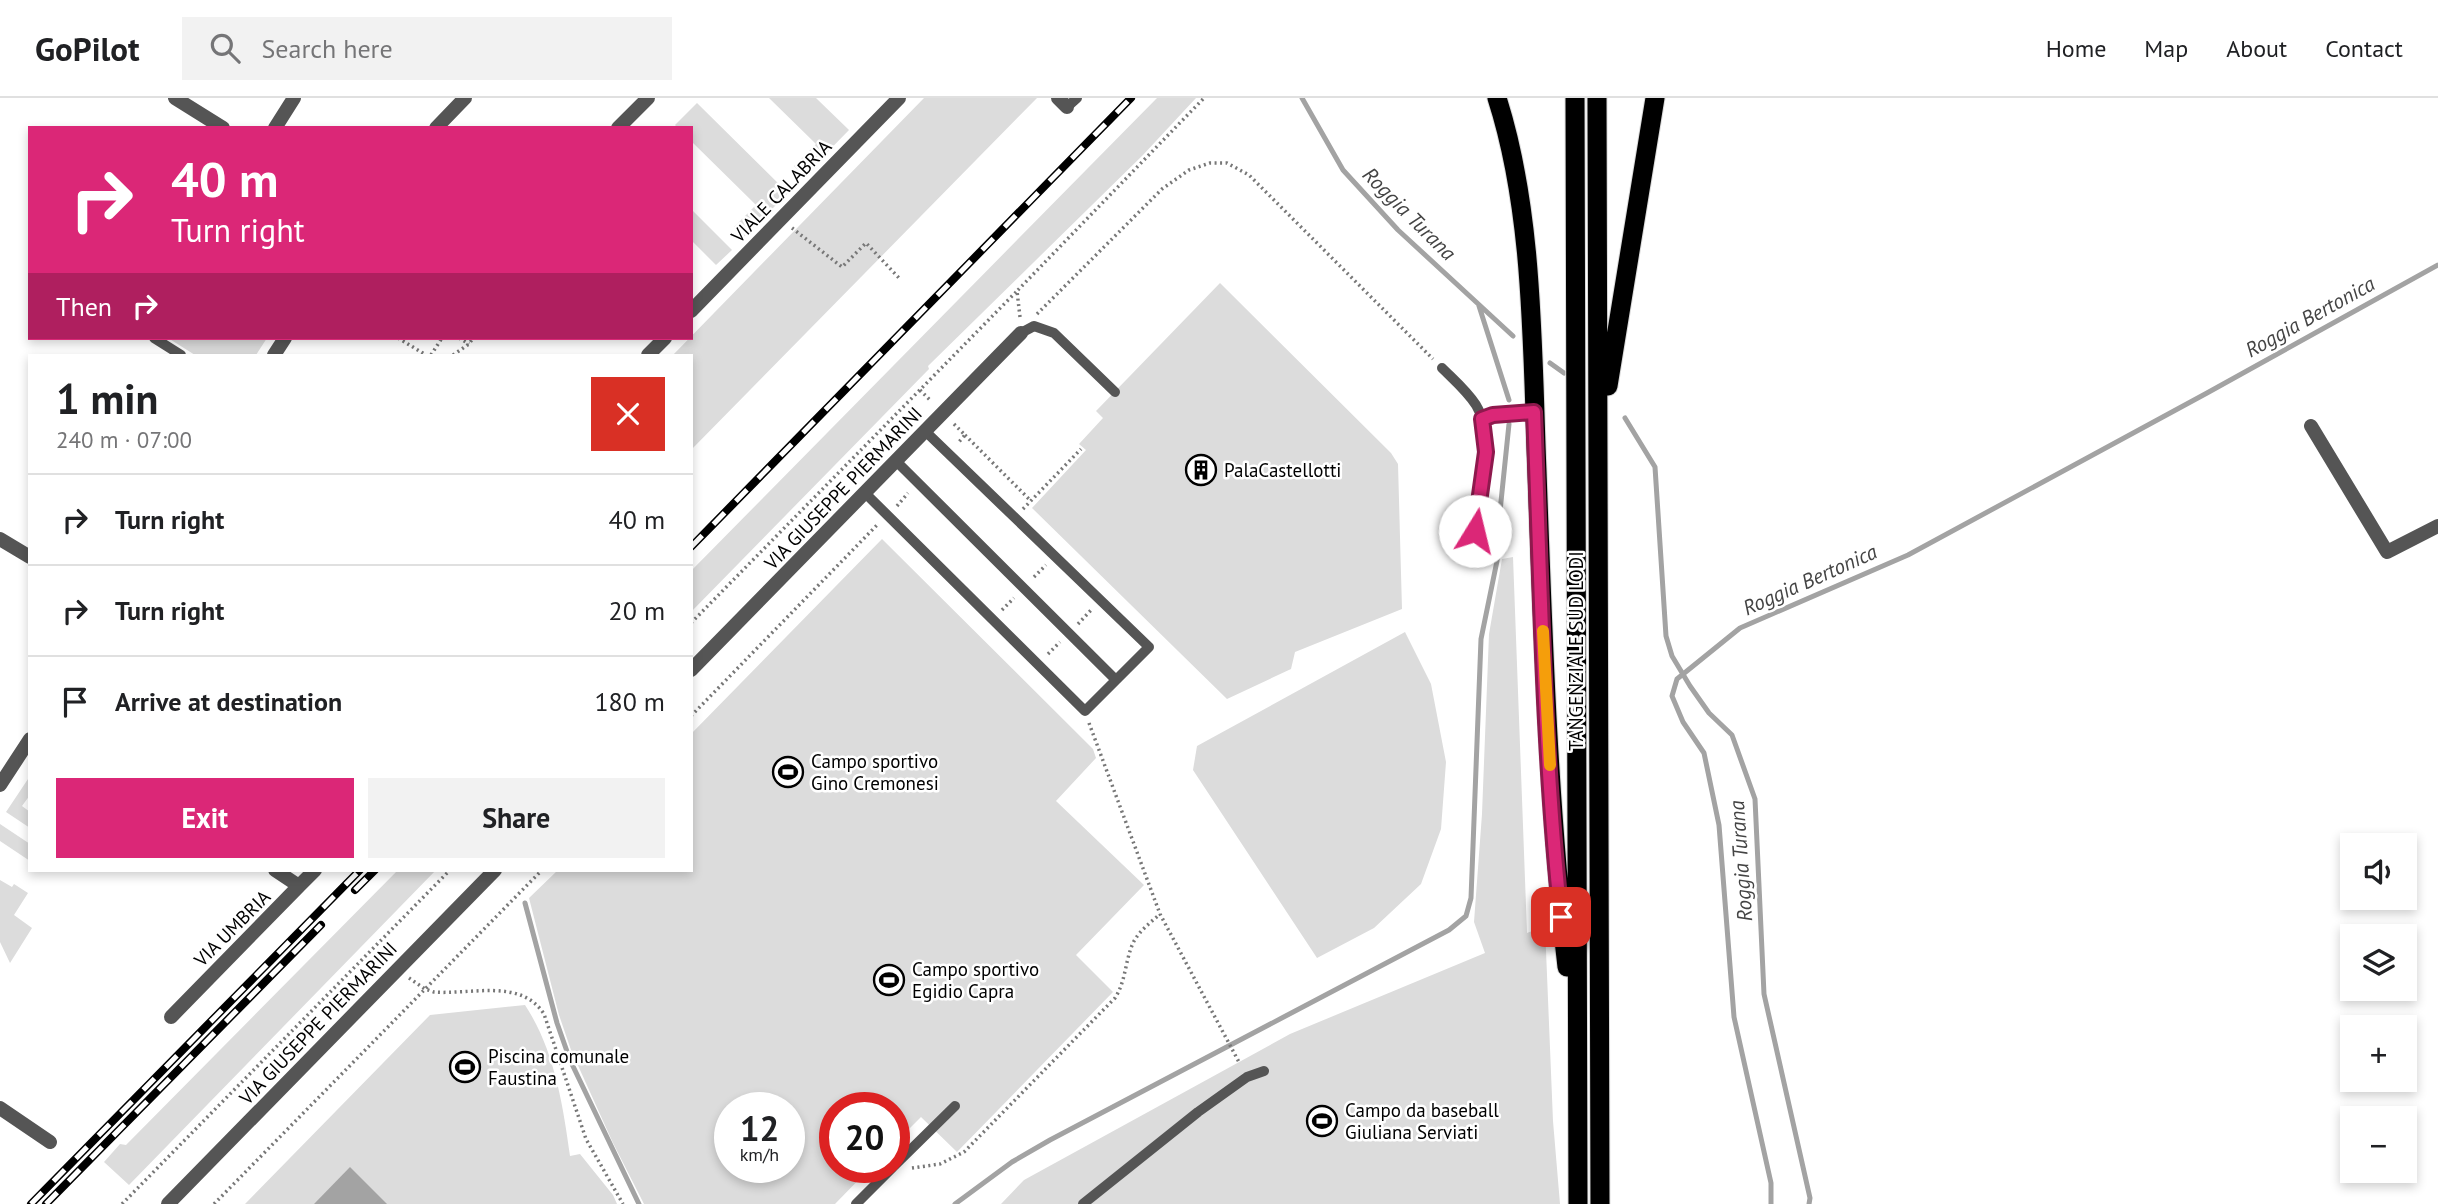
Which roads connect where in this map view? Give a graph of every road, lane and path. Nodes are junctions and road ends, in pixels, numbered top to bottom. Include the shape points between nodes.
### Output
1 (175, 98) edge
2 (294, 98) edge
3 (465, 98) edge
4 (648, 98) edge
5 (899, 98) edge
6 (1204, 98) edge
7 (1497, 98) edge
8 (1575, 98) edge
9 (1597, 98) edge
10 (1655, 98) edge
11 (220, 126) edge
12 (276, 126) edge
13 (438, 126) edge
14 (620, 126) edge
15 (780, 220) junction
16 (899, 278) dead end
17 (1017, 291) junction
18 (693, 309) edge
19 (1021, 333) junction
20 (157, 340) edge
21 (401, 340) edge
22 (462, 340) edge
23 (472, 340) edge
24 (663, 340) edge
25 (469, 344) junction
26 (179, 354) edge
27 (424, 354) edge
28 (454, 354) edge
29 (649, 354) edge
30 (1442, 368) joint
31 (920, 390) junction
32 (1115, 392) dead end
33 (1534, 412) junction
34 (943, 413) junction
35 (1482, 419) junction
36 (2311, 426) dead end
37 (925, 431) junction
38 (965, 435) junction
39 (1599, 442) junction
40 (1081, 449) dead end
41 (948, 453) junction
42 (896, 461) junction
43 (918, 483) junction
44 (865, 493) junction
45 (1031, 501) junction
46 (887, 515) junction
47 (1015, 517) junction
48 (2438, 526) edge
49 (1475, 531) dead end
50 (0, 539) edge
51 (28, 556) edge
52 (693, 622) edge
53 (693, 668) edge
54 (1116, 680) junction
55 (1085, 711) junction
56 (693, 714) edge
57 (28, 742) edge
58 (0, 785) edge
59 (278, 872) edge
60 (313, 872) edge
61 (448, 872) edge
62 (493, 872) edge
63 (539, 872) edge
64 (299, 886) junction
65 (1160, 914) junction
66 (398, 969) junction
67 (425, 989) junction
68 (171, 1017) dead end
69 (1233, 1051) dead end
70 (1577, 1066) junction
71 (1264, 1071) dead end
72 (955, 1106) dead end
73 (0, 1108) edge
74 (50, 1142) dead end
75 (910, 1150) edge
76 (910, 1166) edge
77 (877, 1183) edge
78 (122, 1204) edge
79 (167, 1204) edge
80 (214, 1204) edge
81 (623, 1204) edge
82 (856, 1204) edge
83 (1083, 1204) edge
84 (1578, 1204) edge
85 (1600, 1204) edge

1 - 11 street
2 - 12 street
3 - 13 street
4 - 14 street
5 - 15 street, VIALE CALABRIA
6 - 17 path
7 - 33 highway via 1524,233
8 - 70 highway, TANGENZIALE SUD LODI
9 - 39 highway, TANGENZIALE SUD LODI
10 - 39 highway
15 - 16 path via 842,267 866,243
15 - 18 street, VIALE CALABRIA
17 - 19 path
17 - 31 path
19 - 30 path via 1163,188 1189,170 1227,163 1249,175
19 - 32 lane via 1034,326 1054,333
19 - 34 street, VIA GIUSEPPE PIERMARINI
20 - 26 lane
21 - 27 path
22 - 25 path
23 - 25 path
24 - 29 street
25 - 28 path
30 - 35 lane via 1466,392
31 - 34 path
31 - 52 path
33 - 35 lane
33 - 70 highway via 1556,867
34 - 37 street, VIA GIUSEPPE PIERMARINI
34 - 38 path
35 - 49 lane via 1486,452
36 - 48 street via 2387,552
37 - 41 lane
37 - 42 street, VIA GIUSEPPE PIERMARINI
38 - 41 path
38 - 45 path
39 - 85 highway, TANGENZIALE SUD LODI
40 - 45 path
41 - 47 lane
42 - 43 lane
42 - 44 street, VIA GIUSEPPE PIERMARINI
43 - 46 path
43 - 54 lane
44 - 46 lane
44 - 53 street, VIA GIUSEPPE PIERMARINI
45 - 47 path
46 - 55 lane
46 - 56 path
47 - 54 lane via 1149,647
50 - 51 street
54 - 55 lane
55 - 65 path
57 - 58 street
59 - 64 street, VIA UMBRIA
60 - 64 street
61 - 78 path
62 - 66 street, VIA GIUSEPPE PIERMARINI
63 - 67 path
64 - 68 street, VIA UMBRIA
65 - 69 path
65 - 76 path via 1133,944 1115,998 964,1152 940,1164
66 - 67 path
66 - 79 street, VIA GIUSEPPE PIERMARINI
67 - 80 path
67 - 81 path via 520,993 538,1004 586,1139
70 - 84 highway, TANGENZIALE SUD LODI
71 - 83 lane via 1247,1077 1198,1112
72 - 75 lane
73 - 74 street
77 - 82 lane

